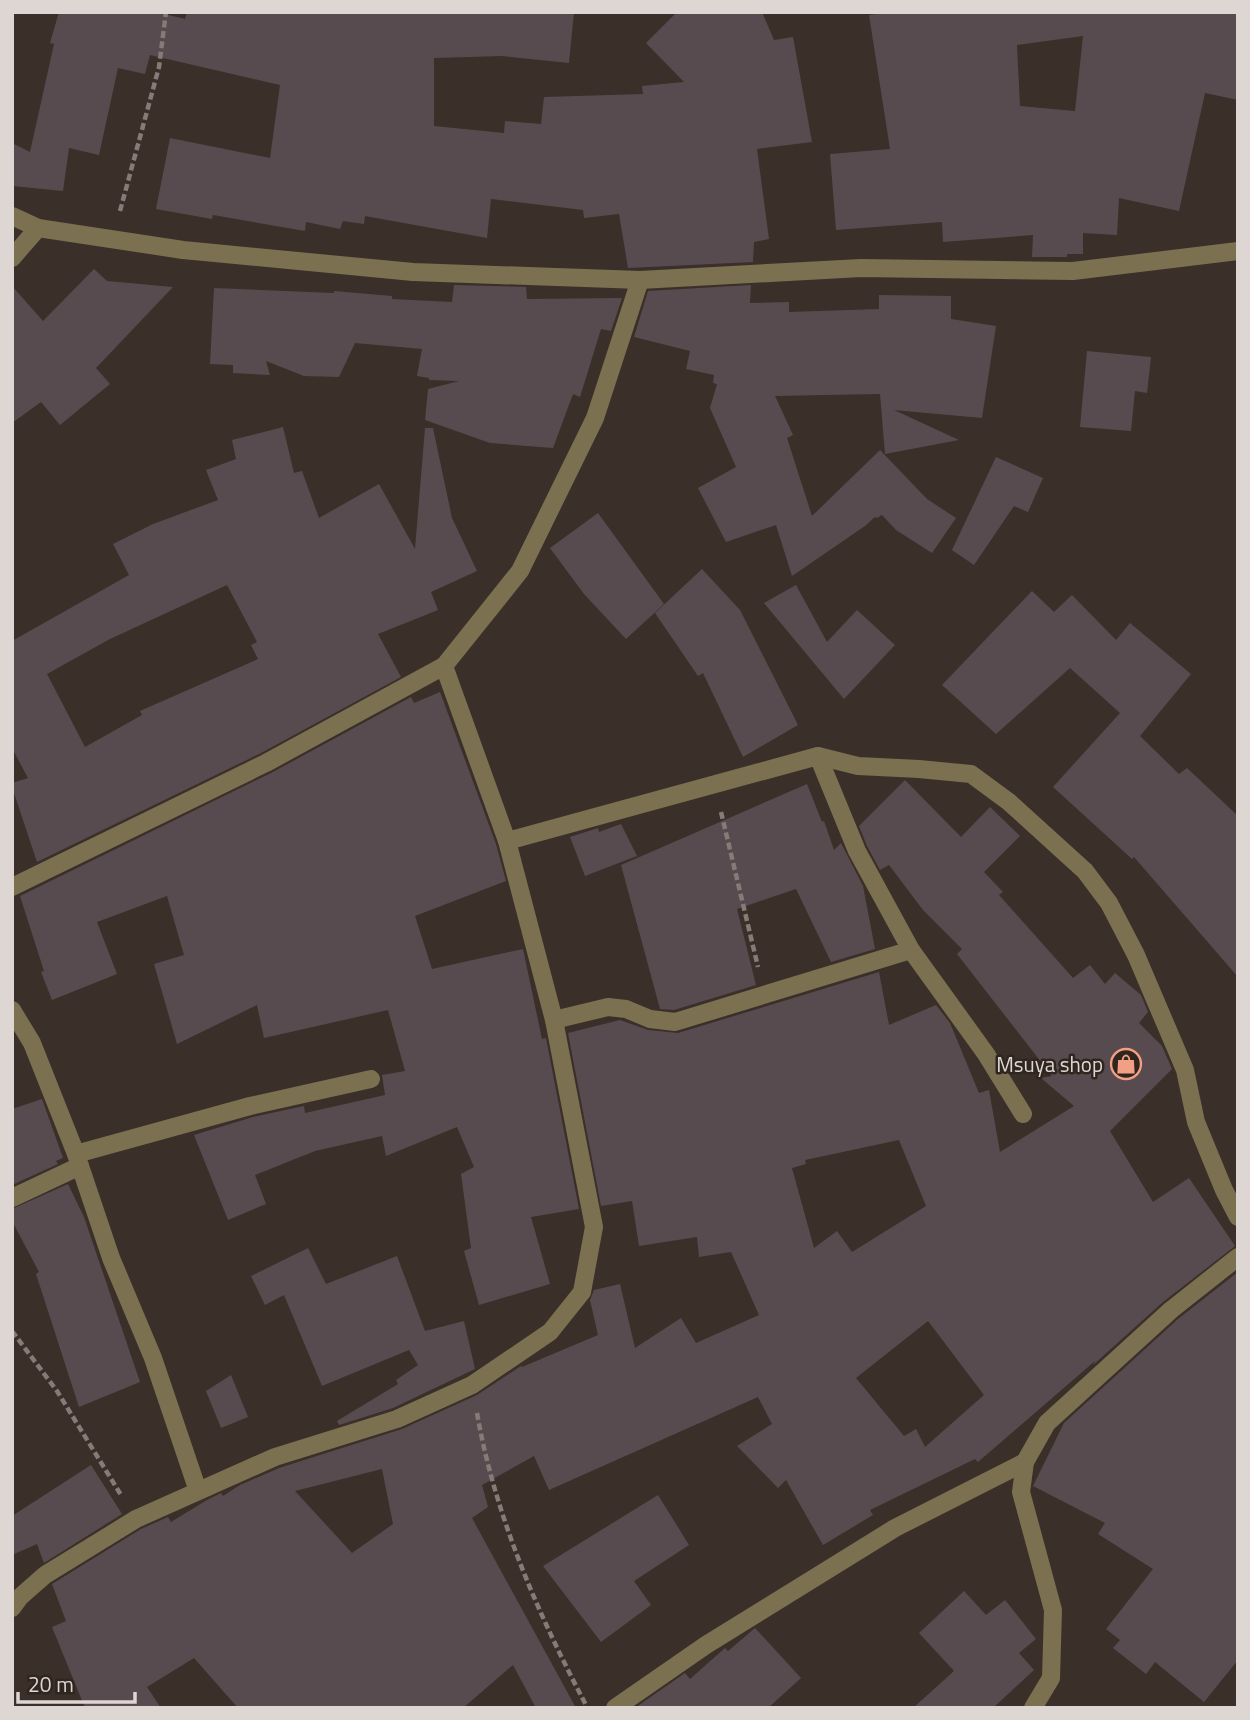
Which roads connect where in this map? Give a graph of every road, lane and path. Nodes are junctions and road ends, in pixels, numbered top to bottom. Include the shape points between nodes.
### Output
1 (166, 12) edge
2 (12, 216) edge
3 (38, 228) junction
4 (112, 239) junction
5 (1238, 251) edge
6 (12, 258) edge
7 (640, 280) junction
8 (444, 666) junction
9 (818, 756) junction
10 (714, 784) junction
11 (507, 841) junction
12 (12, 887) edge
13 (911, 950) junction
14 (765, 996) junction
15 (12, 1010) edge
16 (554, 1020) junction
17 (371, 1079) dead end
18 (1023, 1114) dead end
19 (78, 1160) junction
20 (12, 1198) edge
21 (1238, 1217) edge
22 (1238, 1257) edge
23 (12, 1331) edge
24 (472, 1385) junction
25 (1025, 1462) junction
26 (198, 1491) junction
27 (136, 1519) junction
28 (12, 1608) edge
29 (588, 1708) edge
30 (615, 1708) edge
31 (1033, 1708) edge

1 - 4 path via 159,67
2 - 3 street
3 - 4 street
3 - 6 street
4 - 7 street via 413,272
5 - 7 street via 1073,271 861,268
7 - 8 street via 595,418 520,571
8 - 11 street
8 - 12 street via 267,763
9 - 10 street
9 - 13 street via 857,851
9 - 21 street via 858,766 971,774 1085,871 1109,903 1136,956 1185,1070 1196,1122
10 - 11 street
10 - 14 path
11 - 16 street
13 - 14 street
13 - 18 street
14 - 16 street via 675,1022 608,1007
15 - 19 street via 32,1043
16 - 24 street via 594,1227 583,1292 550,1332
17 - 19 street via 250,1106
19 - 20 street
19 - 26 street
22 - 25 street via 1171,1310 1047,1423
23 - 27 path via 57,1391
24 - 26 street via 397,1419 275,1457
24 - 29 path via 482,1444 513,1545 554,1644
25 - 30 street via 895,1528 706,1645
25 - 31 street via 1021,1492 1054,1610 1051,1678
26 - 27 street
27 - 28 street via 45,1575

